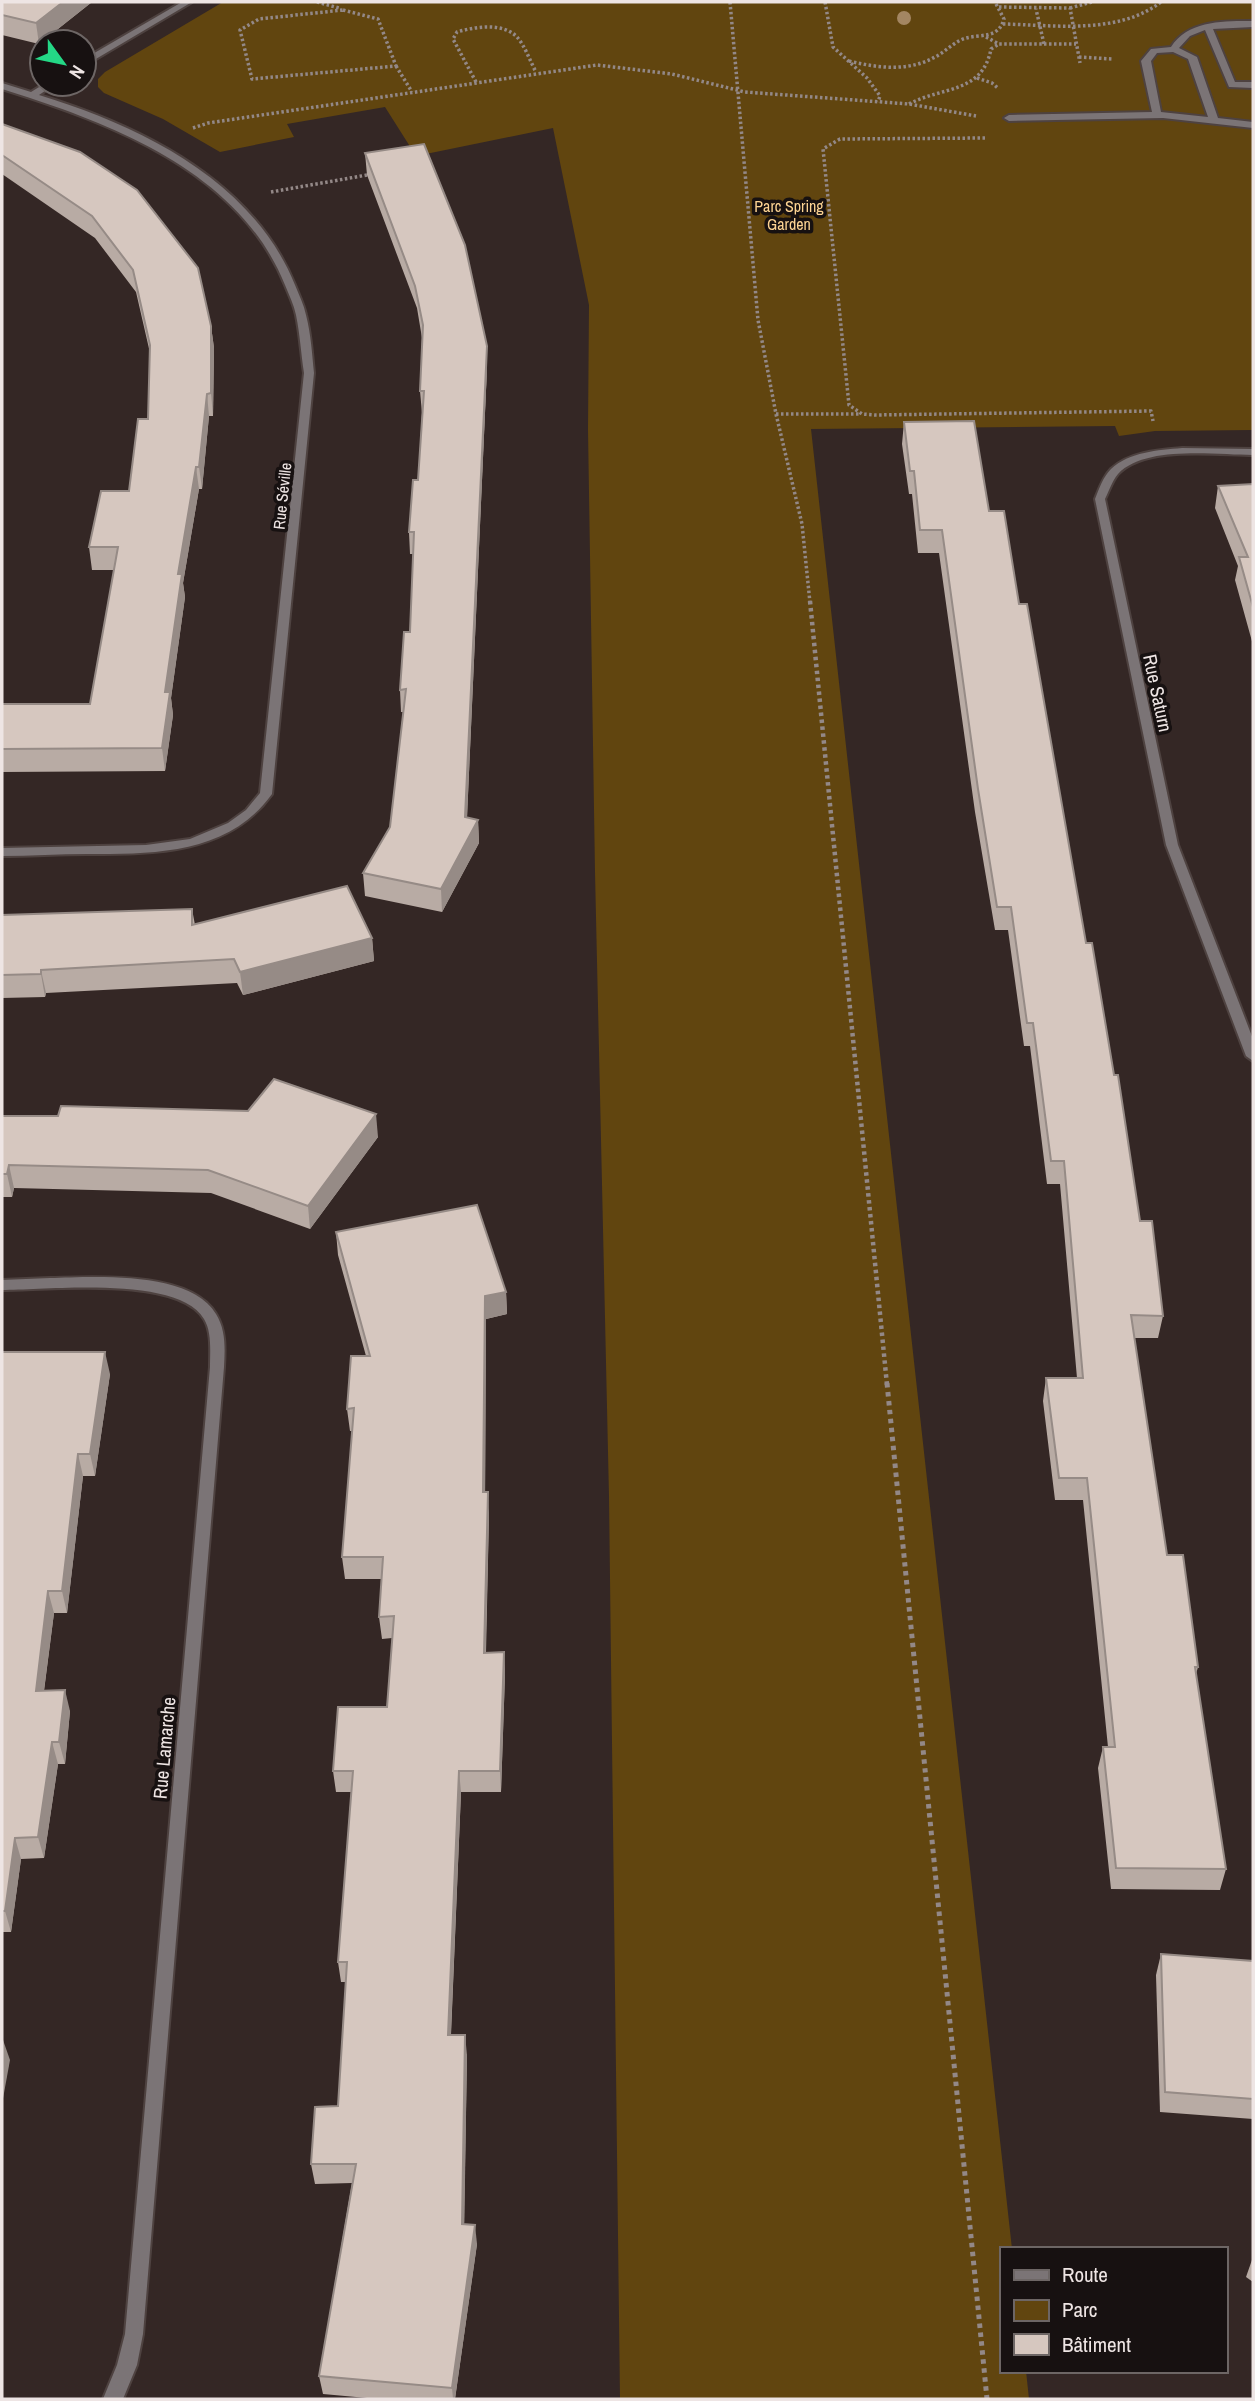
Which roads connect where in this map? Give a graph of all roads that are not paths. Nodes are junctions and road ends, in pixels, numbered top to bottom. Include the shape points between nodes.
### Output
1 (188, 2) edge
2 (1253, 24) edge
3 (1208, 28) junction
4 (1174, 49) junction
5 (98, 55) edge
6 (1253, 85) edge
7 (2, 86) edge
8 (28, 93) edge
9 (43, 98) edge
10 (1157, 115) junction
11 (1009, 118) road end
12 (1214, 120) junction
13 (1253, 125) edge
14 (1253, 452) edge
15 (2, 852) edge
16 (1253, 1056) edge
17 (2, 1285) edge
18 (113, 2399) edge

1 - 5 street
2 - 3 street
3 - 4 street via 1181,37
3 - 6 street via 1232,85
4 - 10 street via 1154,51 1146,61
4 - 12 street via 1192,57
7 - 8 street, Rue Séville
9 - 15 street, Rue Séville via 154,144 241,209 268,241 292,284 306,328 309,373 266,794 248,815 222,833 174,847
10 - 11 street
10 - 12 street
12 - 13 street
14 - 16 street, Rue Saturn via 1158,453 1130,460 1113,472 1100,499 1172,845
17 - 18 street, Rue Lamarche via 122,1283 179,1291 197,1301 215,1326 217,1367 134,2333

